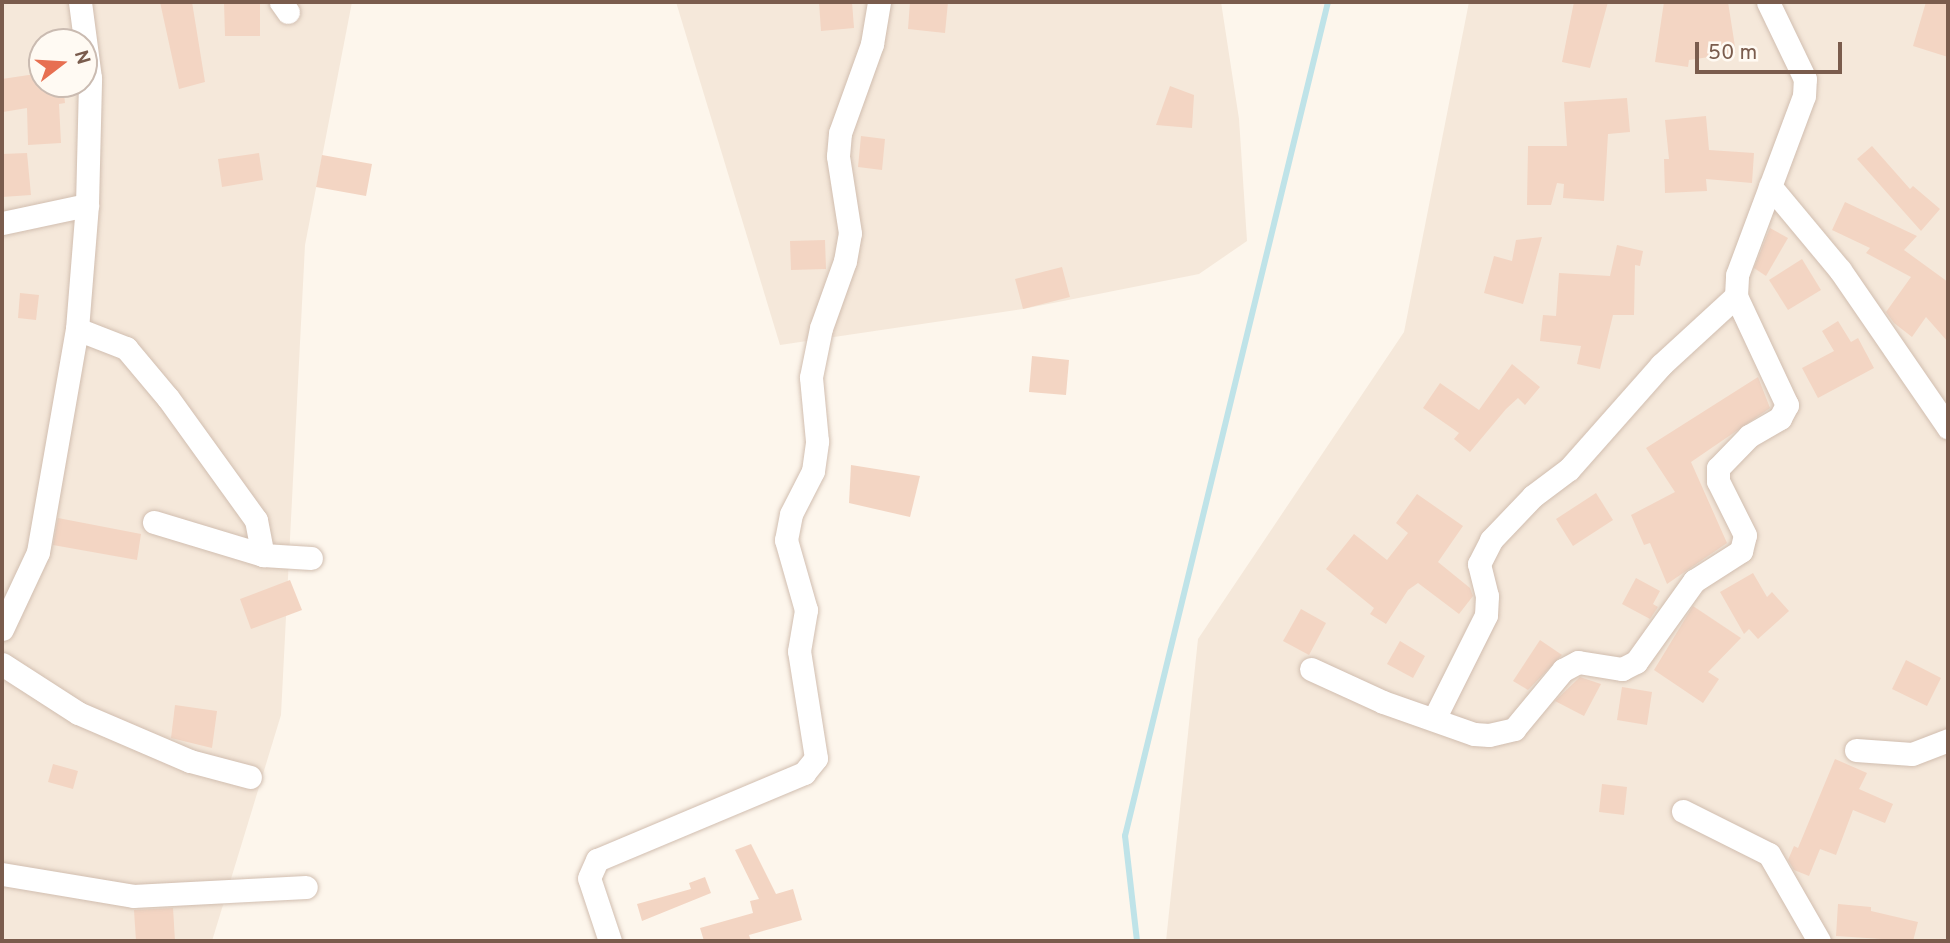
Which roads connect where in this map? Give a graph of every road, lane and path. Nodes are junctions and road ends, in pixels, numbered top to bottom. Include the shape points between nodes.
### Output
1 (80, 2) edge
2 (879, 2) edge
3 (1768, 2) edge
4 (1770, 186) junction
5 (87, 205) junction
6 (2, 223) edge
7 (1736, 296) junction
8 (77, 329) junction
9 (1948, 427) edge
10 (154, 522) dead end
11 (263, 555) junction
12 (312, 558) dead end
13 (2, 629) edge
14 (2, 664) edge
15 (1311, 669) dead end
16 (1434, 717) junction
17 (1948, 742) edge
18 (1856, 750) dead end
19 (250, 777) dead end
20 (1683, 811) dead end
21 (2, 874) edge
22 (306, 887) dead end
23 (610, 941) edge
24 (1819, 941) edge

1 - 5 street via 90,78
2 - 23 street via 872,44 840,133 838,156 850,233 811,377 817,441 813,471 791,514 786,540 806,610 799,651 816,758 804,773 597,860 589,878
3 - 4 street via 1805,79 1804,96
4 - 7 street via 1737,275
4 - 9 street via 1840,270
5 - 6 street
5 - 8 street
7 - 16 street via 1661,365 1569,469 1533,496 1490,540 1479,564 1487,596 1486,615
7 - 16 street via 1787,405 1780,418 1749,436 1718,468 1718,481 1745,535 1741,551 1694,581 1636,662 1622,669 1578,662 1563,670 1527,717 1501,732 1474,734
8 - 11 street via 125,348 168,398 256,520
8 - 13 street via 38,552
10 - 11 street
11 - 12 street
14 - 19 street via 78,713 190,761
15 - 16 street via 1383,702
17 - 18 street via 1912,754
20 - 24 street via 1769,854
21 - 22 street via 133,896

